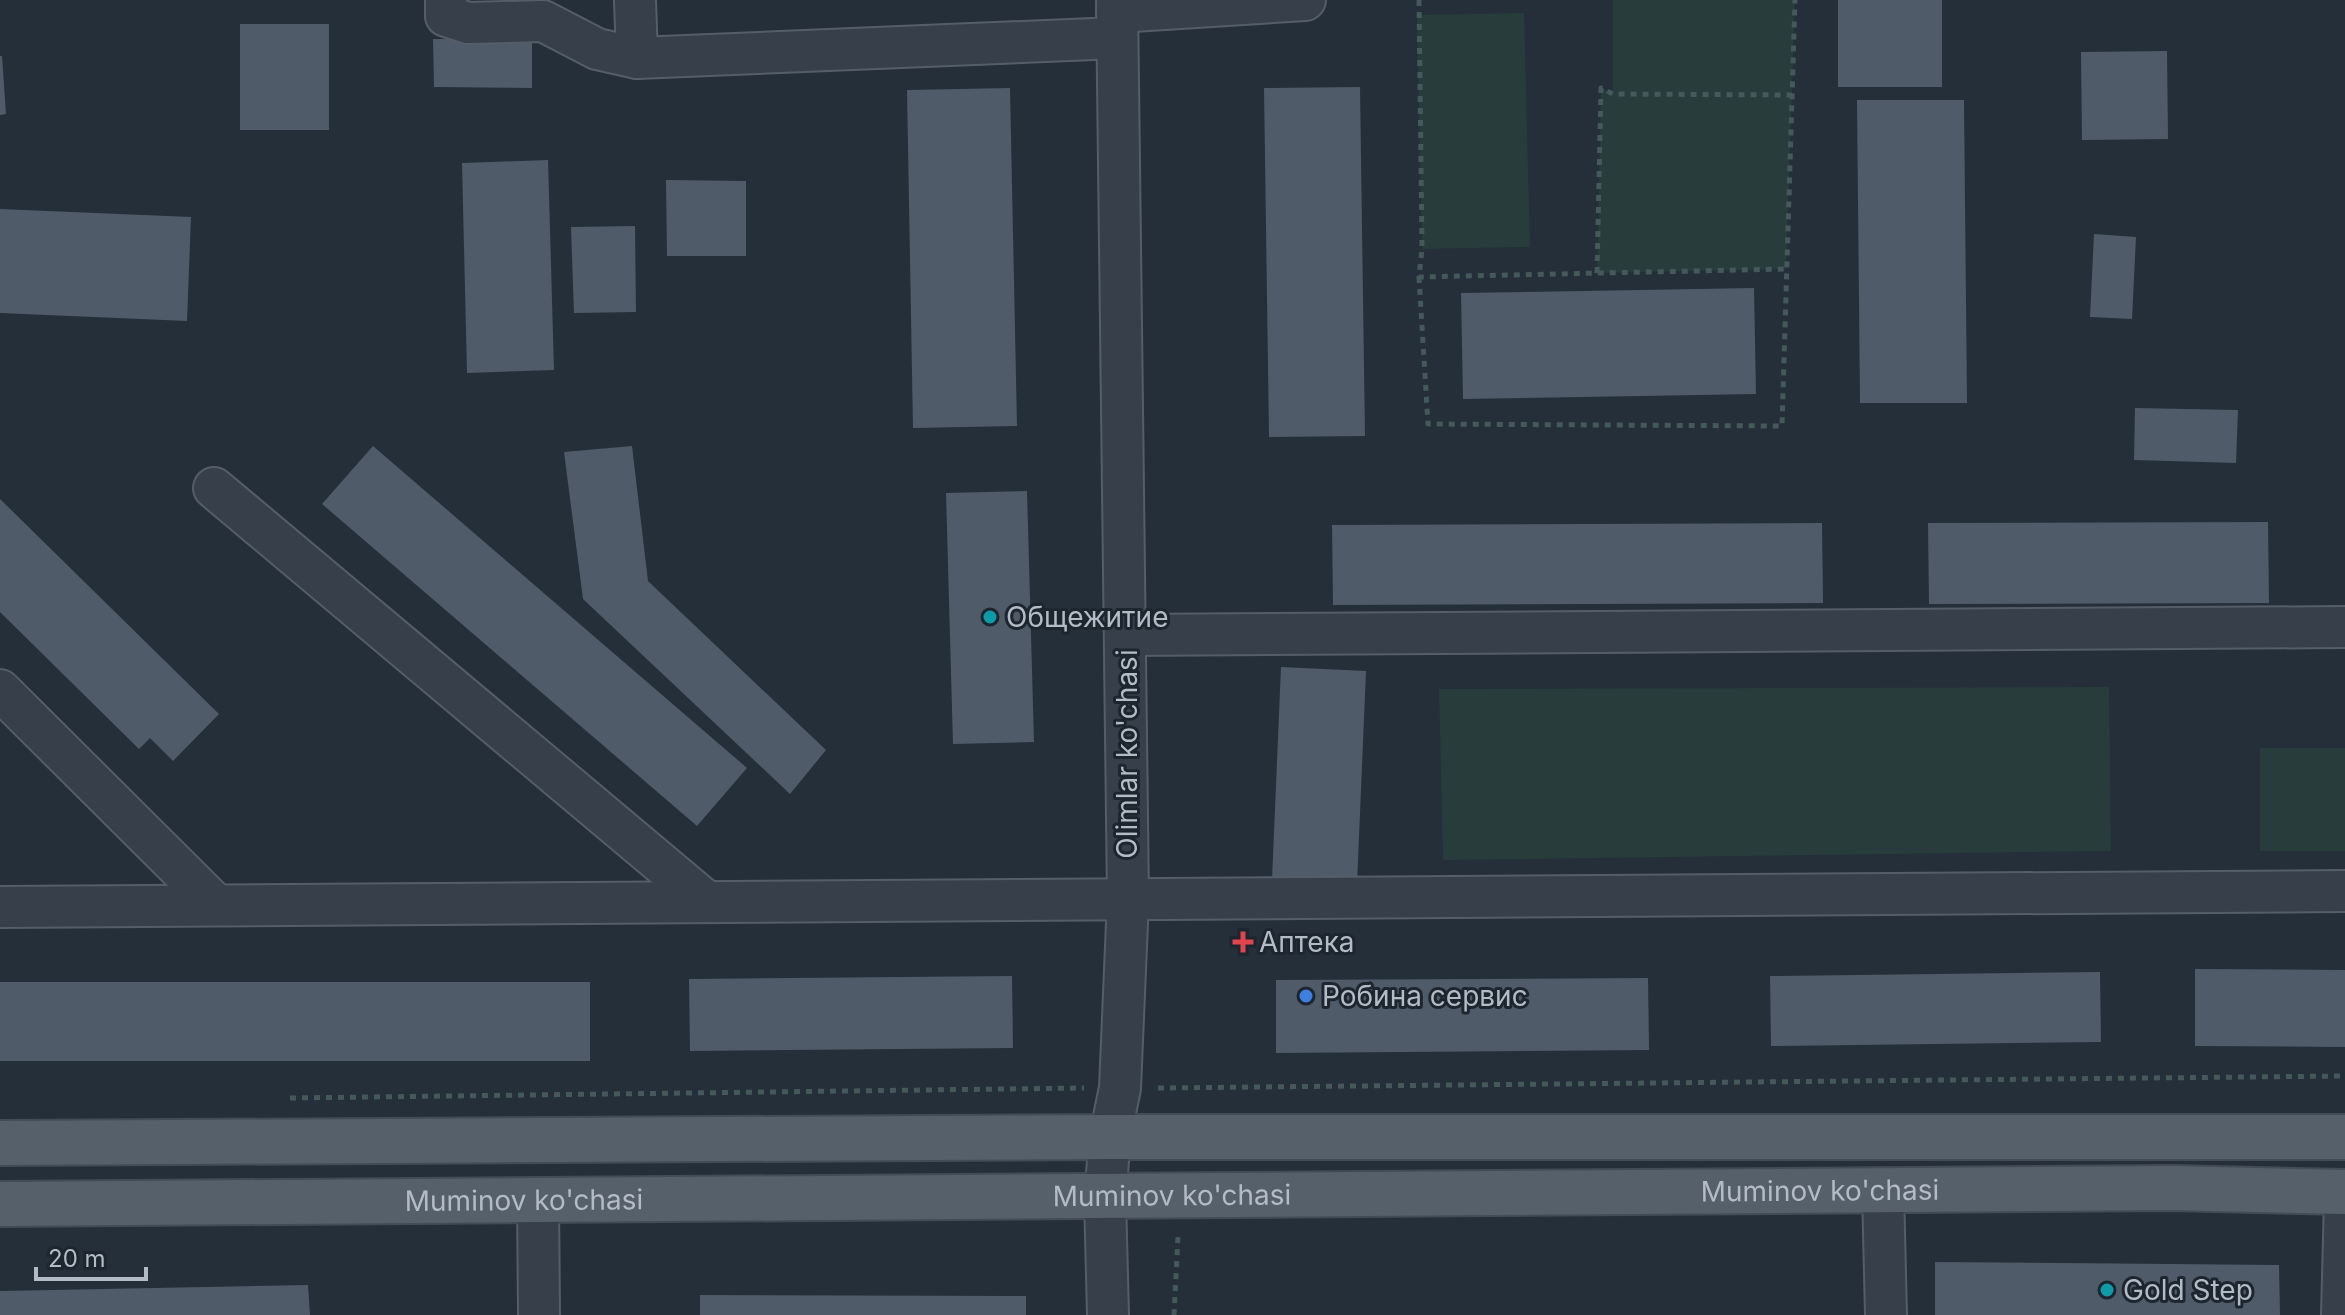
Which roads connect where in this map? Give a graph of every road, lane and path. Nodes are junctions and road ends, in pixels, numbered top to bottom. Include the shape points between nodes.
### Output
1 (446, 0) edge
2 (635, 0) edge
3 (1305, 0) edge
4 (1419, 0) edge
5 (1795, 0) edge
6 (1117, 17) edge
7 (637, 58) junction
8 (1792, 95) junction
9 (1786, 269) junction
10 (1597, 273) junction
11 (1419, 277) junction
12 (214, 488) dead end
13 (2345, 627) edge
14 (1127, 635) junction
15 (0, 690) edge
16 (2345, 891) edge
17 (1128, 899) junction
18 (707, 902) junction
19 (216, 905) junction
20 (0, 907) edge
21 (2345, 1076) edge
22 (1120, 1088) junction
23 (280, 1098) dead end
24 (1110, 1137) junction
25 (2345, 1137) edge
26 (0, 1143) edge
27 (1883, 1190) junction
28 (2345, 1192) edge
29 (1105, 1197) junction
30 (2345, 1199) edge
31 (538, 1200) junction
32 (0, 1204) edge
33 (539, 1315) edge
34 (1108, 1315) edge
35 (1886, 1315) edge
36 (2342, 1315) edge

1 - 7 street via 446,16 468,23 543,21 597,49
2 - 7 street
3 - 6 street
4 - 11 path
5 - 8 path
6 - 7 street
6 - 14 street, Olimlar ko'chasi
8 - 9 path
8 - 10 path via 1613,94 1601,88
9 - 10 path
9 - 11 path via 1782,426 1428,424
10 - 11 path
12 - 18 street
13 - 14 street
14 - 17 street, Olimlar ko'chasi
15 - 19 street
16 - 17 street
17 - 18 street
17 - 22 street, Olimlar ko'chasi
18 - 19 street
19 - 20 street
21 - 22 path
22 - 23 path
22 - 24 street, Olimlar ko'chasi
24 - 25 main road, Muminov ko'chasi
24 - 26 main road, Muminov ko'chasi
24 - 29 street, Olimlar ko'chasi
27 - 28 main road, Muminov ko'chasi
27 - 29 main road, Muminov ko'chasi
27 - 35 street
29 - 31 main road, Muminov ko'chasi
29 - 34 street, Olimlar ko'chasi
30 - 36 street
31 - 32 main road, Muminov ko'chasi
31 - 33 street

